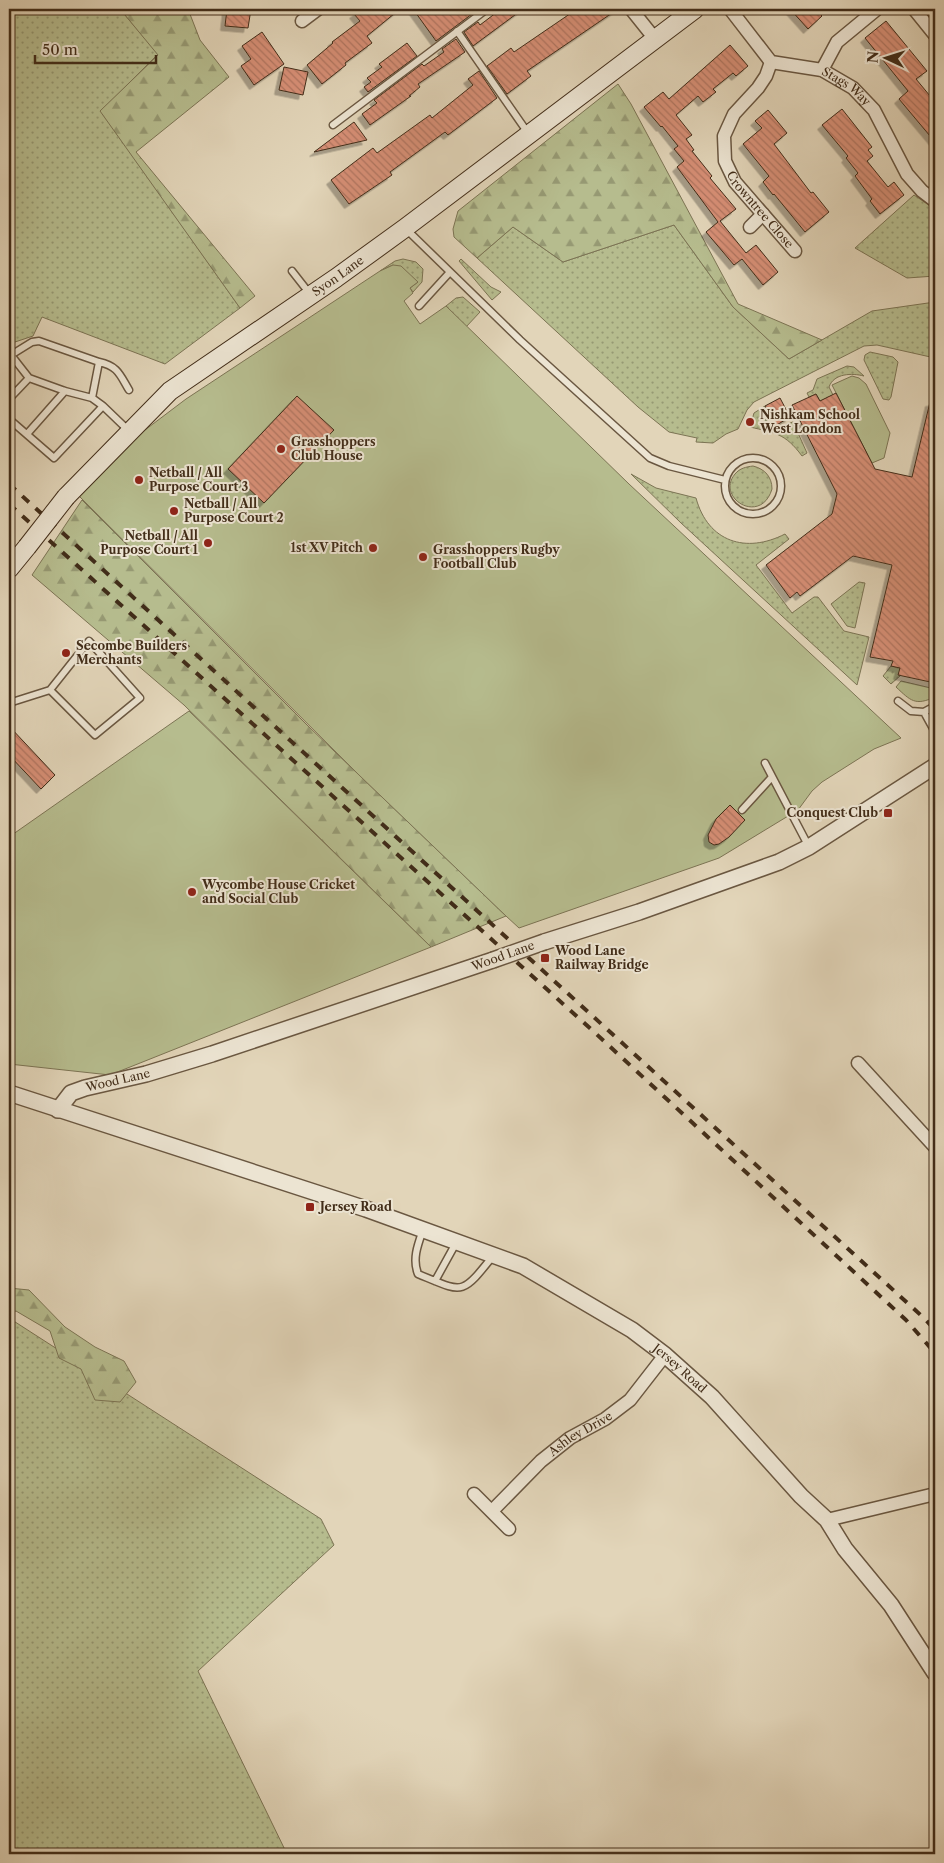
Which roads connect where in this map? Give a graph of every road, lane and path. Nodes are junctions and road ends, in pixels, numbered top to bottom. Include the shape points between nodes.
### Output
1 (318, 9) edge
2 (487, 9) edge
3 (631, 9) edge
4 (695, 9) edge
5 (730, 9) edge
6 (877, 9) edge
7 (914, 9) edge
8 (302, 21) dead end
9 (457, 31) junction
10 (935, 35) edge
11 (655, 39) junction
12 (771, 62) junction
13 (822, 70) junction
14 (333, 125) dead end
15 (529, 134) junction
16 (935, 202) edge
17 (763, 214) junction
18 (750, 227) dead end
19 (405, 228) junction
20 (795, 251) dead end
21 (292, 271) dead end
22 (450, 272) junction
23 (311, 295) junction
24 (419, 306) dead end
25 (10, 354) edge
26 (99, 362) junction
27 (29, 378) junction
28 (129, 390) dead end
29 (65, 392) junction
30 (92, 398) junction
31 (9, 399) edge
32 (103, 406) junction
33 (9, 419) edge
34 (129, 431) junction
35 (27, 434) junction
36 (725, 480) junction
37 (9, 569) edge
38 (50, 690) junction
39 (898, 701) dead end
40 (9, 703) edge
41 (935, 706) edge
42 (924, 712) junction
43 (935, 732) edge
44 (765, 763) dead end
45 (935, 766) edge
46 (772, 777) junction
47 (742, 810) dead end
48 (809, 847) junction
49 (858, 1063) dead end
50 (9, 1094) edge
51 (58, 1110) junction
52 (935, 1147) edge
53 (423, 1230) junction
54 (457, 1242) junction
55 (494, 1255) junction
56 (435, 1281) junction
57 (665, 1355) junction
58 (474, 1494) dead end
59 (935, 1494) edge
60 (492, 1511) junction
61 (827, 1520) junction
62 (509, 1529) dead end
63 (935, 1673) edge

1 - 8 street
2 - 9 lane
3 - 11 street
4 - 11 main road, Syon Lane
5 - 12 street
6 - 13 street via 837,42
7 - 10 street
9 - 14 lane
9 - 15 lane
11 - 15 main road, Syon Lane
12 - 13 street, Stags Way
12 - 17 street, Crowntree Close via 758,88 734,114 724,136 725,161 735,182
13 - 16 street, Stags Way via 853,88 874,110 907,174
15 - 19 main road, Syon Lane
17 - 18 street
17 - 20 street, Crowntree Close
19 - 22 lane
19 - 23 main road, Syon Lane
21 - 23 lane
22 - 24 lane
22 - 36 lane via 650,458
23 - 34 main road, Syon Lane via 170,391
25 - 26 lane via 39,341
25 - 27 lane
26 - 28 lane via 110,364 118,371
26 - 30 lane
27 - 29 lane
27 - 31 lane
29 - 30 lane
29 - 35 lane
30 - 32 lane
32 - 34 lane
32 - 35 lane via 54,458
33 - 35 lane
34 - 37 main road, Syon Lane, bridge via 66,497
36 - 36 lane via 729,471 743,459 762,459 776,471 781,489 773,506 757,514 748,514 732,506 726,498
38 - 38 lane via 95,735 140,698 89,641
38 - 40 lane
39 - 42 lane via 911,712
41 - 42 lane
42 - 43 lane
44 - 46 lane
45 - 48 street, Wood Lane
46 - 47 lane
46 - 48 lane
48 - 51 street, Wood Lane, bridge via 779,862 639,912 196,1059 85,1088 71,1093
49 - 52 street
50 - 51 street, Jersey Road
51 - 53 street, Jersey Road via 244,1168
53 - 54 street, Jersey Road
53 - 56 lane via 415,1268 418,1274
54 - 55 street, Jersey Road
54 - 56 lane
55 - 56 lane via 467,1286 458,1289
55 - 57 street, Jersey Road via 531,1270 632,1330
57 - 60 street, Ashley Drive via 630,1400 605,1419 570,1438 541,1461
57 - 61 street, Jersey Road via 712,1397 801,1496
58 - 60 street
59 - 61 street
60 - 62 street
61 - 63 street, Jersey Road via 891,1605

